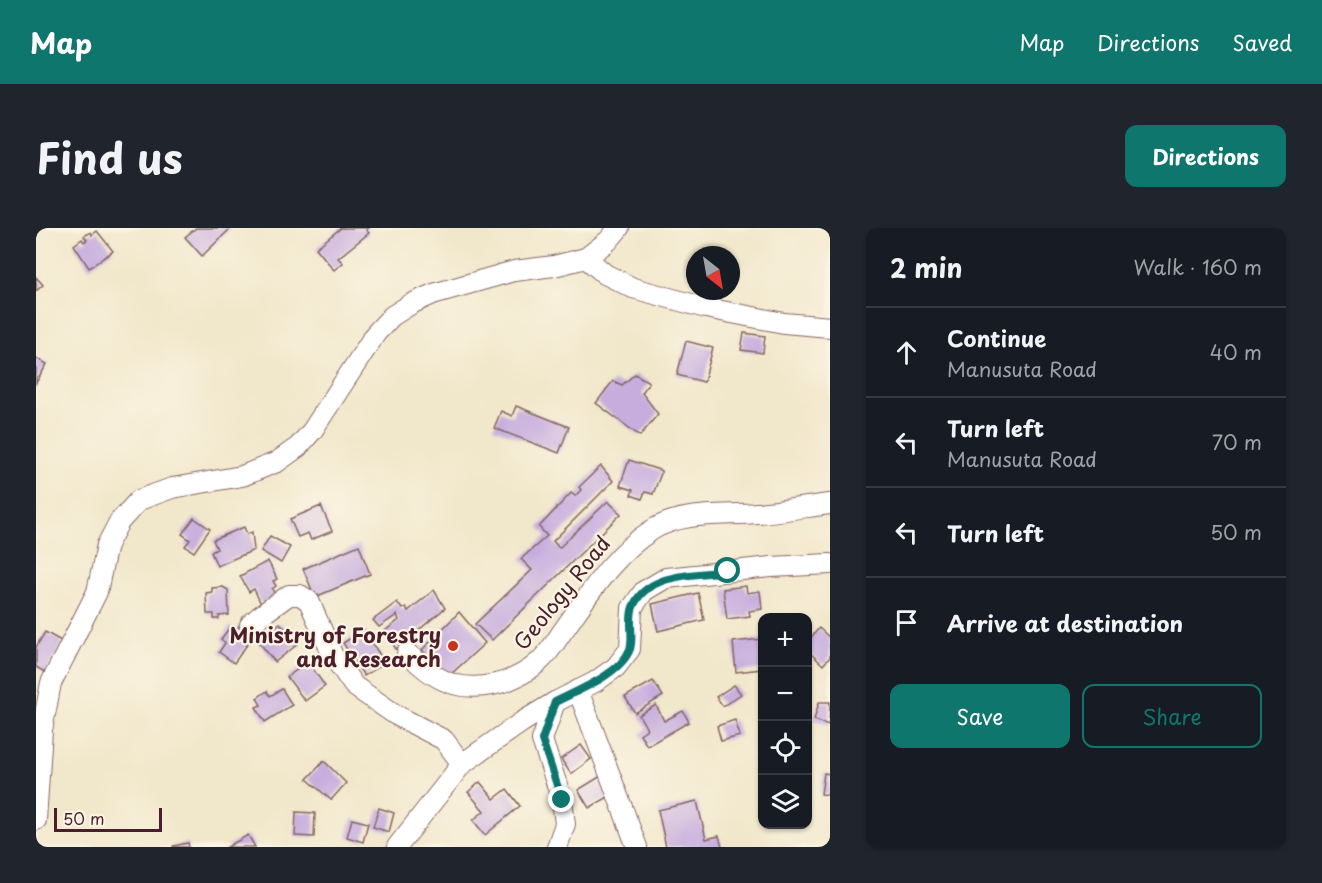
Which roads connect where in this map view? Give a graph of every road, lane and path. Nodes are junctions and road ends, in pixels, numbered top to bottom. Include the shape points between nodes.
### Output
1 (619, 228) edge
2 (586, 258) junction
3 (830, 327) edge
4 (830, 504) edge
5 (830, 564) edge
6 (250, 625) dead end
7 (407, 653) dead end
8 (578, 690) junction
9 (555, 702) junction
10 (462, 764) junction
11 (36, 820) edge
12 (397, 847) edge
13 (557, 847) edge
14 (637, 847) edge

1 - 2 street
2 - 3 street via 605,274 633,288 706,308 784,323
2 - 11 street via 514,271 411,304 376,333 298,447 277,462 242,476 172,488 139,500 119,522 107,545 98,592 51,683 42,730
4 - 7 street, Geology Road via 682,518 652,530 610,566 541,660 519,677 496,685 465,686 441,680
5 - 8 street via 666,578 644,591 632,608 630,649 616,667
6 - 10 street via 289,595 309,601 333,656 354,687 444,740
8 - 9 street
8 - 14 street
9 - 10 street
9 - 13 street via 542,740 562,800 565,824
10 - 12 street

